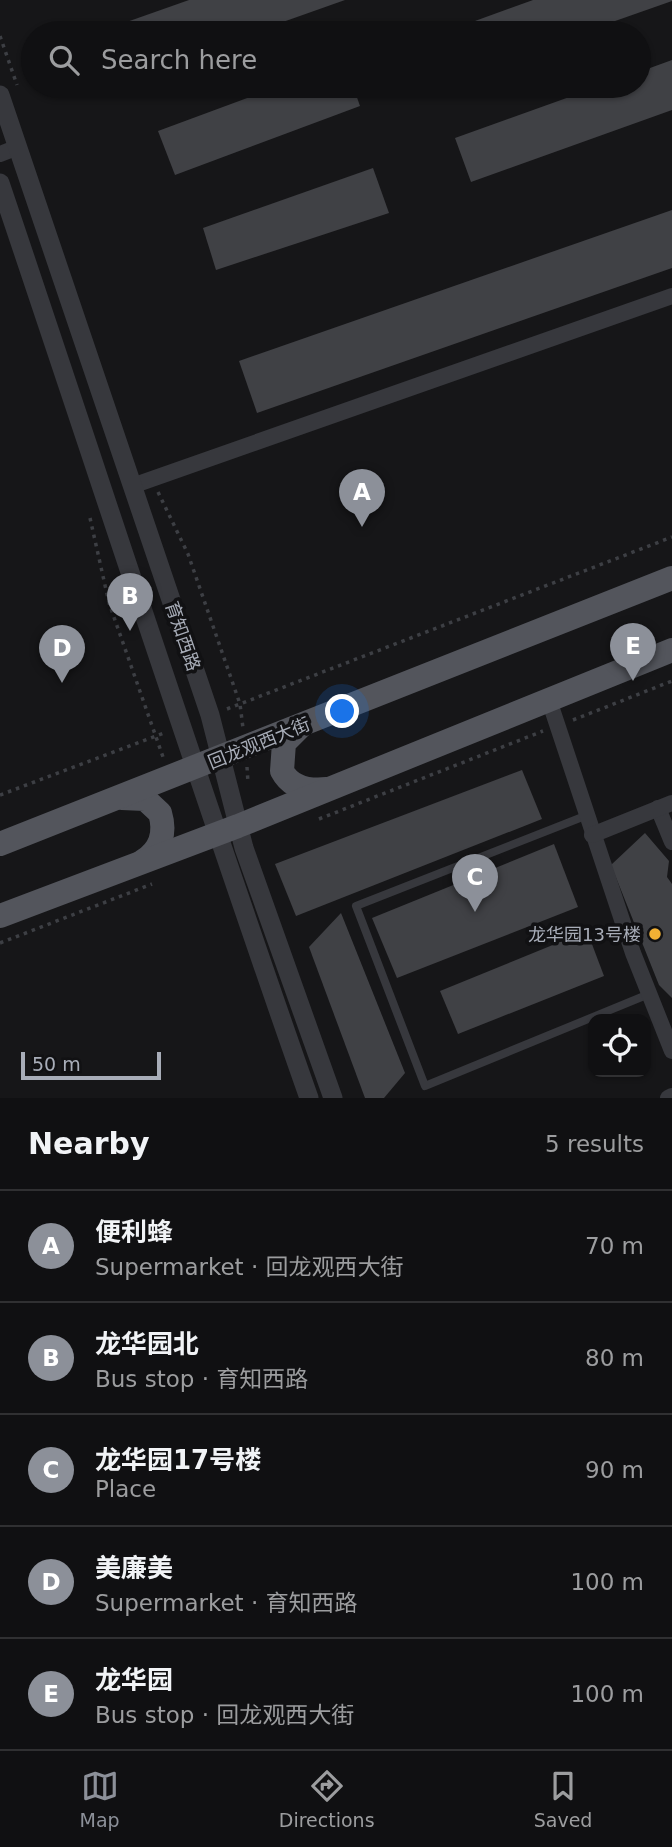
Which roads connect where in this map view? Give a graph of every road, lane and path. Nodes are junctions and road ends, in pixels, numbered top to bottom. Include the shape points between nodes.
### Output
1 (0, 36) edge
2 (9, 92) edge
3 (9, 151) edge
4 (0, 183) edge
5 (670, 303) edge
6 (152, 479) junction
7 (132, 486) junction
8 (87, 507) dead end
9 (672, 537) edge
10 (672, 578) edge
11 (672, 650) edge
12 (672, 681) edge
13 (233, 684) dead end
14 (257, 697) dead end
15 (549, 700) junction
16 (146, 716) dead end
17 (307, 724) junction
18 (557, 726) junction
19 (150, 738) dead end
20 (221, 758) junction
21 (197, 768) junction
22 (334, 788) junction
23 (0, 795) edge
24 (109, 802) junction
25 (665, 806) edge
26 (585, 816) junction
27 (312, 821) dead end
28 (228, 830) junction
29 (592, 835) junction
30 (672, 842) edge
31 (0, 844) edge
32 (130, 867) junction
33 (155, 882) dead end
34 (0, 916) edge
35 (0, 943) edge
36 (649, 994) junction
37 (672, 1051) edge
38 (309, 1098) edge
39 (333, 1098) edge

1 - 2 path
2 - 3 street, 育知西路
3 - 7 street, 育知西路
4 - 21 street, 育知西路
5 - 6 street
6 - 7 street
6 - 13 path via 188,554
7 - 20 street, 育知西路
8 - 16 path via 108,603
9 - 14 path
10 - 17 main road, 回龙观西大街
11 - 15 main road
12 - 18 path
15 - 18 street
15 - 22 main road
17 - 20 main road, 回龙观西大街
17 - 22 main road via 284,743 282,771 304,789
18 - 26 street
18 - 27 path
19 - 23 path
20 - 21 main road, 回龙观西大街
20 - 28 street, 育知西路
21 - 24 main road, 回龙观西大街
21 - 28 street, 育知西路
22 - 28 main road
24 - 31 main road, 回龙观西大街
24 - 32 main road via 139,797 160,813 163,834 158,848
25 - 29 street
25 - 30 street
26 - 29 street
26 - 36 lane via 356,906 425,1086
28 - 32 main road
28 - 38 street, 育知西路
28 - 39 street, 育知西路
29 - 36 street
32 - 34 main road
33 - 35 path
36 - 37 street

